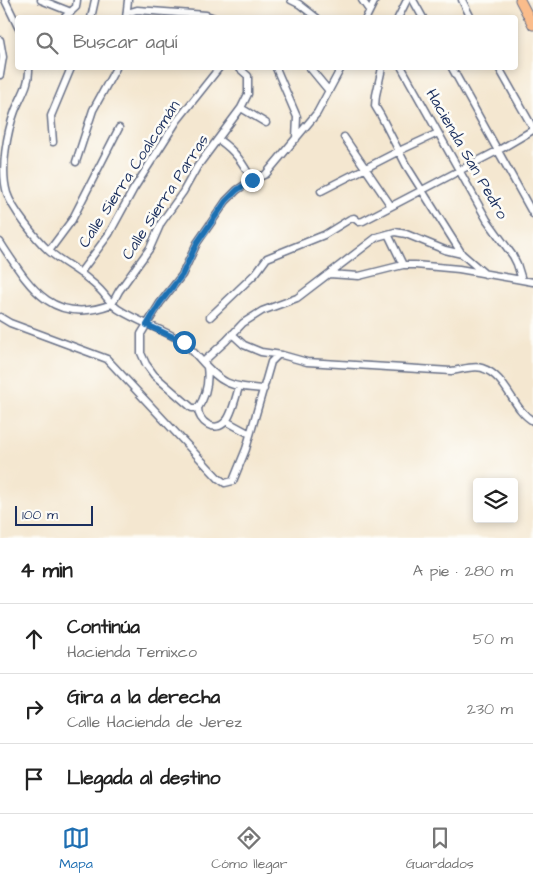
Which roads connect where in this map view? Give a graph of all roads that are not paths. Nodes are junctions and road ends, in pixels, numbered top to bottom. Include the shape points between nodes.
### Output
1 (6, 0) edge
2 (41, 0) edge
3 (77, 0) edge
4 (95, 0) edge
5 (128, 0) edge
6 (291, 0) edge
7 (362, 0) edge
8 (375, 0) edge
9 (407, 0) edge
10 (413, 0) edge
11 (462, 0) edge
12 (520, 0) edge
13 (369, 10) junction
14 (70, 12) junction
15 (67, 15) edge
16 (92, 15) edge
17 (127, 15) edge
18 (206, 15) edge
19 (313, 15) edge
20 (367, 15) edge
21 (400, 15) edge
22 (421, 15) edge
23 (470, 15) edge
24 (15, 20) edge
25 (533, 25) edge
26 (0, 40) edge
27 (28, 70) edge
28 (70, 70) edge
29 (115, 70) edge
30 (217, 70) edge
31 (241, 70) edge
32 (277, 70) edge
33 (312, 70) edge
34 (340, 70) edge
35 (382, 70) edge
36 (403, 70) edge
37 (453, 70) edge
38 (500, 70) edge
39 (0, 74) edge
40 (329, 91) junction
41 (241, 108) junction
42 (266, 124) dead end
43 (119, 128) dead end
44 (533, 129) edge
45 (438, 133) junction
46 (344, 137) dead end
47 (296, 139) junction
48 (219, 140) junction
49 (53, 142) dead end
50 (499, 150) junction
51 (399, 151) junction
52 (76, 162) dead end
53 (366, 168) junction
54 (459, 169) junction
55 (252, 180) junction
56 (0, 188) edge
57 (423, 190) junction
58 (321, 191) dead end
59 (7, 193) junction
60 (391, 206) junction
61 (533, 214) edge
62 (388, 234) junction
63 (0, 242) edge
64 (49, 251) junction
65 (462, 254) junction
66 (403, 265) junction
67 (80, 273) junction
68 (329, 274) junction
69 (485, 274) junction
70 (522, 280) junction
71 (533, 282) edge
72 (112, 304) junction
73 (0, 317) edge
74 (210, 317) dead end
75 (147, 325) junction
76 (232, 334) junction
77 (277, 356) junction
78 (205, 365) junction
79 (239, 387) junction
80 (264, 389) junction
81 (198, 408) junction
82 (226, 421) junction
83 (533, 421) edge
84 (250, 434) junction

1 - 24 street
2 - 14 street
3 - 14 street via 76,7
4 - 16 street
5 - 17 street
6 - 19 street
7 - 13 street
8 - 13 street
9 - 21 street
10 - 22 street
11 - 23 street
12 - 25 main road
13 - 20 street
14 - 15 street
17 - 18 street via 136,10
26 - 39 street via 4,57
27 - 59 street via 27,85 12,122 6,149
28 - 49 street via 51,116
29 - 52 street via 93,110
30 - 67 street, Calle Sierra Coalcomán via 176,121 109,234
31 - 41 street, Calle Sierra Parras via 248,76 248,94
32 - 47 street via 297,117
33 - 40 street
34 - 40 street
35 - 51 street via 376,106
36 - 45 street, Hacienda San Pedro
37 - 50 street, Hacienda San Pedro
38 - 44 street
40 - 47 street via 317,113
41 - 42 street
41 - 48 street, Calle Sierra Parras
43 - 64 street via 72,220
44 - 50 street
45 - 51 street
45 - 54 street, Hacienda San Pedro
46 - 53 street
47 - 55 street via 266,174
48 - 55 street via 237,154
48 - 72 street, Calle Sierra Parras via 168,211 150,248
50 - 54 street
50 - 61 street, Hacienda San Pedro
51 - 53 street
51 - 57 street
53 - 58 street
53 - 60 street
54 - 57 street
54 - 70 street, Hacienda San Pedro via 487,220 514,256
55 - 75 street via 226,201 197,243 182,275
56 - 59 street
57 - 60 street
57 - 65 street
59 - 64 street via 20,217
60 - 74 street via 360,222 350,218 324,235 267,258 256,273
62 - 65 street via 406,234
62 - 66 street
62 - 68 street via 370,241
63 - 72 street via 20,273 47,301 60,308 86,312
64 - 67 street
65 - 69 street
66 - 68 street via 359,276
66 - 69 street
67 - 72 street
68 - 76 street via 297,298 253,316
69 - 70 street
70 - 71 street
72 - 75 street
73 - 84 street via 107,359 225,483 233,481 236,476
75 - 78 street via 184,342
75 - 81 street via 141,334 140,346 146,364 180,399 192,408
76 - 77 street via 244,345
76 - 78 street
77 - 80 street via 271,362
77 - 83 street via 307,362 442,370 482,368 503,384 523,413
78 - 79 street via 219,379
78 - 81 street via 208,385
79 - 80 street
79 - 82 street
80 - 84 street
81 - 82 street via 199,417 208,425 218,426
82 - 84 street

